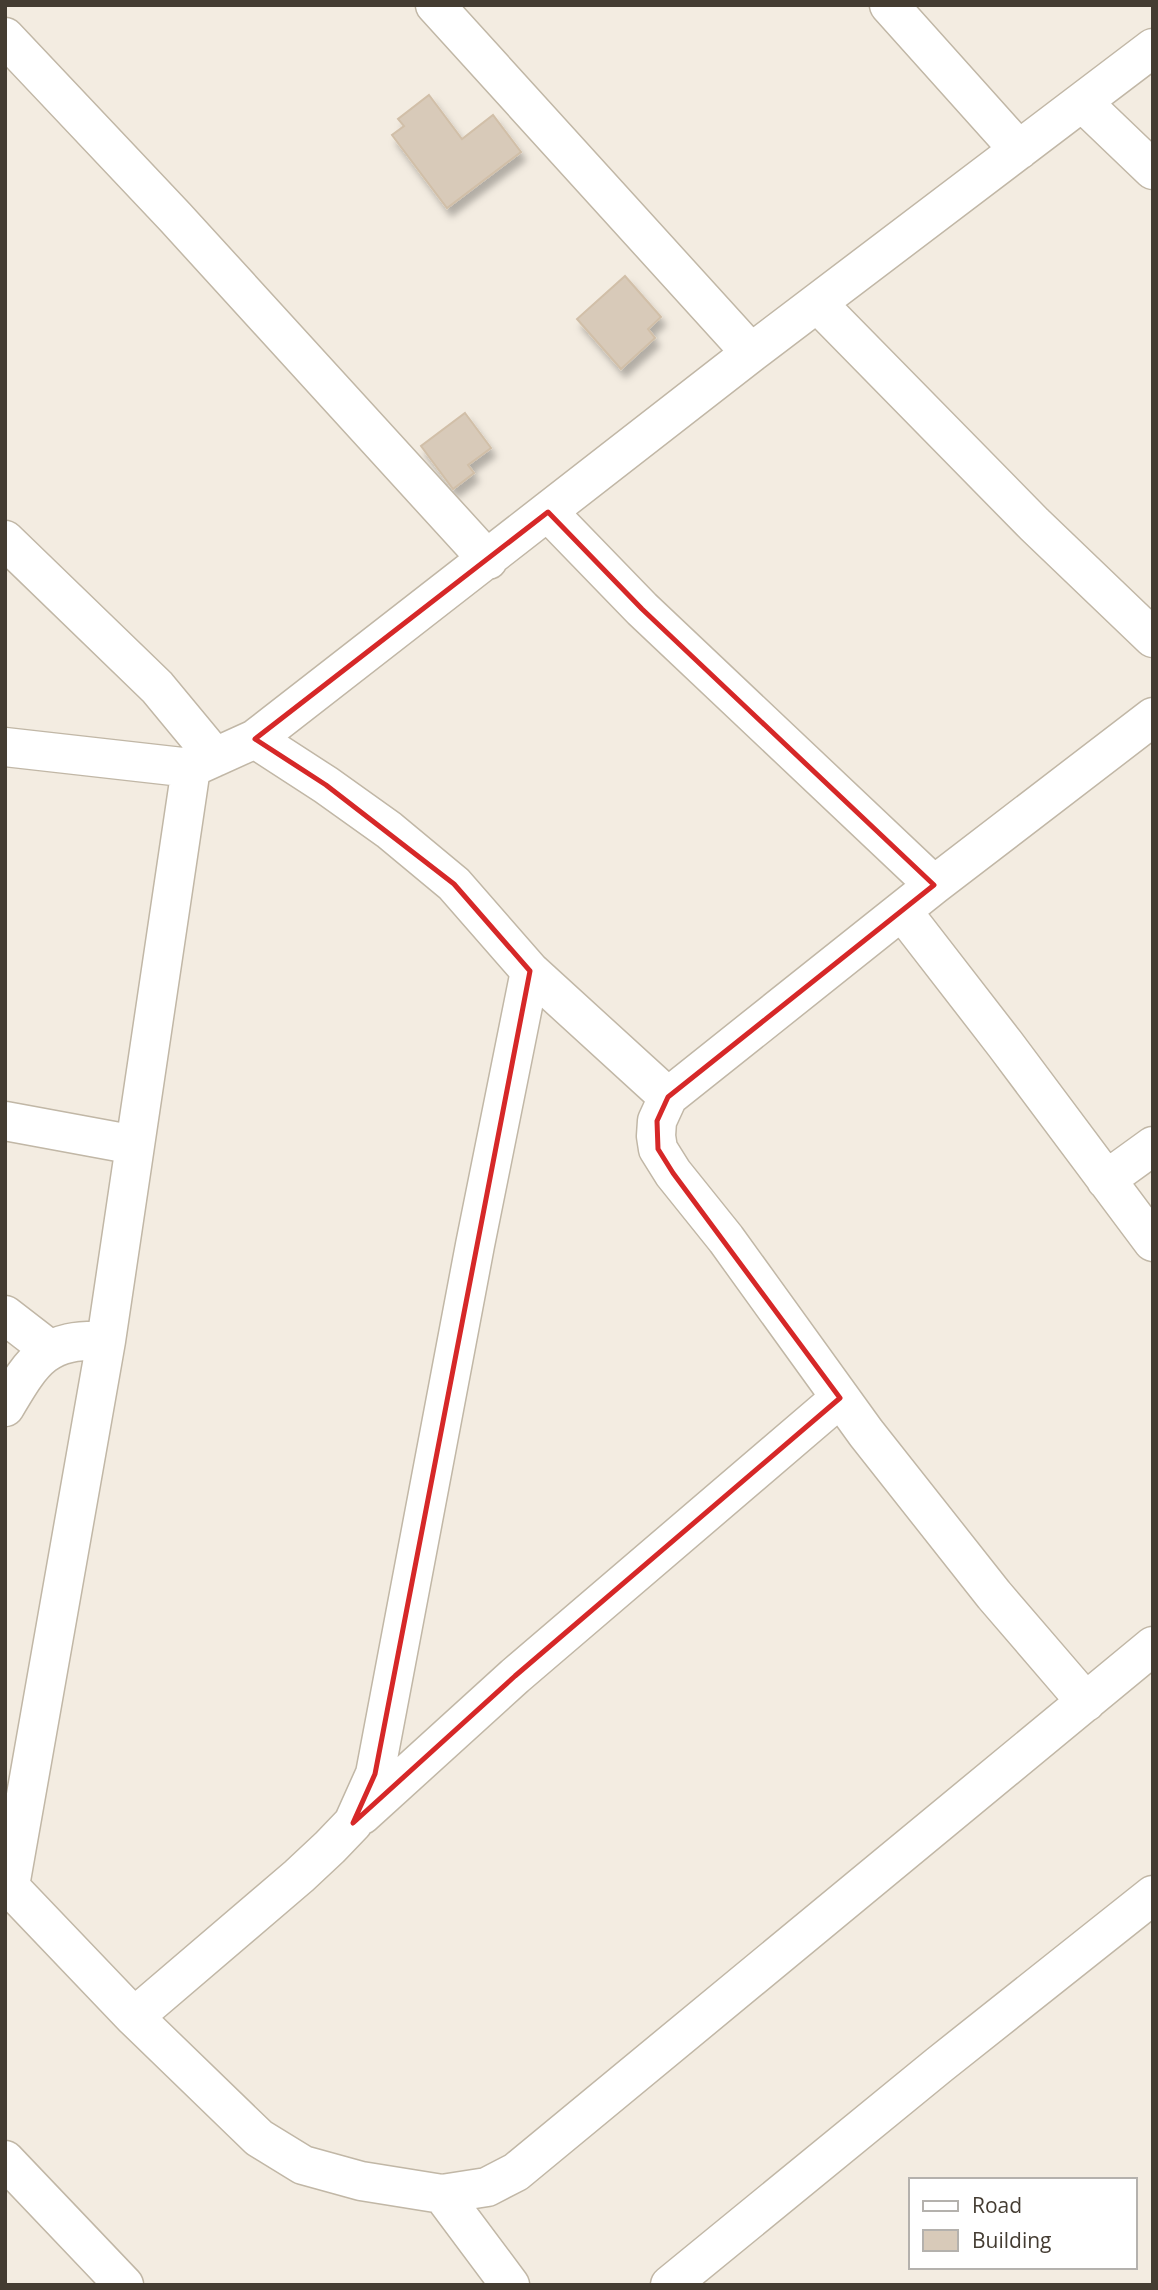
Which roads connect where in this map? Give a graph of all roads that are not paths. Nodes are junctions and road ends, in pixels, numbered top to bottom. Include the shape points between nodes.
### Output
1 (435, 5) edge
2 (889, 5) edge
3 (5, 37) edge
4 (1153, 48) edge
5 (1082, 102) junction
6 (1019, 150) junction
7 (1153, 170) edge
8 (817, 303) junction
9 (751, 353) junction
10 (548, 512) junction
11 (5, 540) edge
12 (488, 560) junction
13 (1153, 638) edge
14 (1153, 718) edge
15 (255, 739) junction
16 (5, 747) edge
17 (203, 762) junction
18 (934, 885) junction
19 (902, 911) junction
20 (530, 971) junction
21 (668, 1097) junction
22 (5, 1121) edge
23 (135, 1145) junction
24 (1153, 1146) edge
25 (1106, 1180) junction
26 (1153, 1242) edge
27 (5, 1315) edge
28 (106, 1341) junction
29 (49, 1349) junction
30 (840, 1398) junction
31 (5, 1407) edge
32 (1153, 1646) edge
33 (1086, 1702) junction
34 (354, 1823) junction
35 (7, 1884) edge
36 (1153, 1895) edge
37 (134, 2017) junction
38 (5, 2160) edge
39 (442, 2194) junction
40 (124, 2285) edge
41 (510, 2285) edge
42 (670, 2285) edge

1 - 9 street
2 - 6 street
3 - 12 street
4 - 5 street
5 - 6 street
5 - 7 street
6 - 8 street
8 - 9 street
8 - 13 street
9 - 10 street
10 - 12 street
10 - 18 street via 642,610
11 - 17 street via 157,687
12 - 15 street
14 - 18 street
15 - 17 street
15 - 20 street via 378,822 454,884
16 - 17 street
17 - 23 street
18 - 19 street
19 - 21 street
19 - 25 street
20 - 21 street
20 - 34 street via 375,1774
21 - 30 street via 657,1121 658,1149
22 - 23 street
23 - 28 street
24 - 25 street
25 - 26 street
27 - 29 street
28 - 29 street via 83,1340
28 - 35 street
29 - 31 street
30 - 33 street via 994,1595
30 - 34 street via 514,1676
32 - 33 street
33 - 39 street via 516,2172 487,2187
34 - 37 street
35 - 37 street
36 - 42 street
37 - 39 street via 259,2138 303,2165 361,2181
38 - 40 street
39 - 41 street

